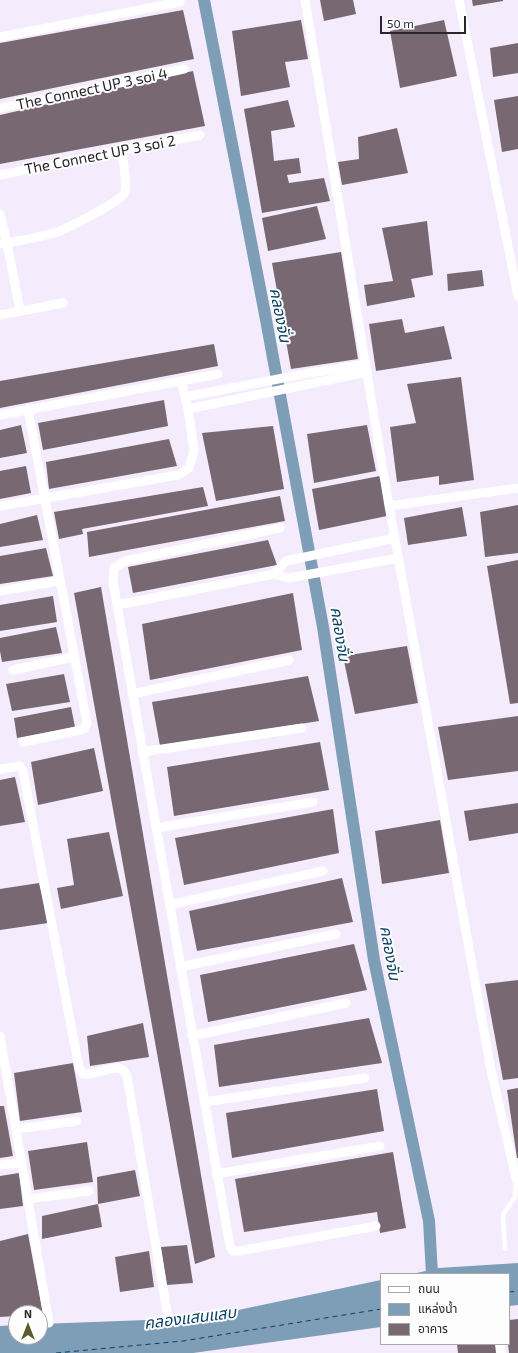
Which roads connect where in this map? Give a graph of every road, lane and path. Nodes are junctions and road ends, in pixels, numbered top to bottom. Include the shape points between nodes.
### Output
1 (305, 0) edge
2 (459, 0) edge
3 (180, 2) dead end
4 (0, 37) edge
5 (184, 69) dead end
6 (0, 108) edge
7 (200, 135) dead end
8 (122, 150) junction
9 (0, 175) edge
10 (0, 214) edge
11 (4, 244) edge
12 (518, 296) edge
13 (63, 303) dead end
14 (20, 311) junction
15 (0, 315) edge
16 (367, 368) junction
17 (218, 374) dead end
18 (306, 374) junction
19 (181, 381) junction
20 (263, 382) junction
21 (309, 384) junction
22 (261, 394) junction
23 (186, 397) junction
24 (28, 409) junction
25 (188, 409) junction
26 (0, 415) edge
27 (518, 488) edge
28 (43, 498) junction
29 (0, 506) edge
30 (389, 506) junction
31 (280, 528) dead end
32 (395, 538) junction
33 (398, 558) junction
34 (274, 574) junction
35 (59, 581) junction
36 (0, 591) edge
37 (116, 605) junction
38 (74, 657) junction
39 (289, 660) dead end
40 (13, 670) dead end
41 (132, 694) junction
42 (302, 728) dead end
43 (22, 742) dead end
44 (142, 752) junction
45 (0, 769) edge
46 (313, 802) dead end
47 (156, 828) junction
48 (323, 871) dead end
49 (169, 905) junction
50 (336, 934) dead end
51 (180, 967) junction
52 (346, 1003) dead end
53 (0, 1036) edge
54 (192, 1036) junction
55 (365, 1078) dead end
56 (5, 1091) edge
57 (204, 1102) junction
58 (76, 1121) dead end
59 (16, 1129) junction
60 (380, 1146) dead end
61 (22, 1163) junction
62 (0, 1165) edge
63 (216, 1174) junction
64 (517, 1177) edge
65 (89, 1191) dead end
66 (28, 1199) junction
67 (376, 1226) dead end
68 (505, 1249) dead end
69 (168, 1318) dead end
70 (49, 1322) dead end

1 - 16 street
2 - 12 street
3 - 4 street
5 - 6 street, The Connect UP 3 soi 4
7 - 8 street, The Connect UP 3 soi 2
8 - 9 street, The Connect UP 3 soi 2
8 - 11 street via 125,185 121,197 55,233
10 - 11 street
11 - 14 street
13 - 14 street
14 - 15 street
16 - 18 street
16 - 21 street
16 - 30 street
17 - 19 street
18 - 20 street
18 - 21 street
19 - 23 street
19 - 24 street
20 - 22 street
20 - 23 street
21 - 22 street
22 - 25 street
23 - 25 street
24 - 26 street
24 - 28 street
25 - 28 street via 194,451 189,468 178,475
27 - 30 street
28 - 29 street
28 - 35 street
30 - 32 street
31 - 37 street via 125,561 114,568
32 - 33 street
32 - 34 street via 286,561
33 - 34 street via 289,578
33 - 64 street via 491,1070
34 - 37 street
35 - 36 street
35 - 38 street
37 - 41 street
38 - 40 street
38 - 43 street via 87,723 85,728
39 - 41 street
41 - 44 street
42 - 44 street
44 - 47 street
45 - 69 street via 20,766 23,771 79,1068 83,1074 90,1075 117,1067 127,1076
46 - 47 street
47 - 49 street
48 - 49 street
49 - 51 street
50 - 51 street
51 - 54 street
52 - 54 street
53 - 56 street
54 - 57 street
55 - 57 street
56 - 59 street
57 - 63 street
58 - 59 street
59 - 61 street
60 - 63 street
61 - 62 street
61 - 66 street
63 - 67 street via 233,1251
64 - 68 lane via 515,1197 503,1217
65 - 66 street
66 - 70 street

